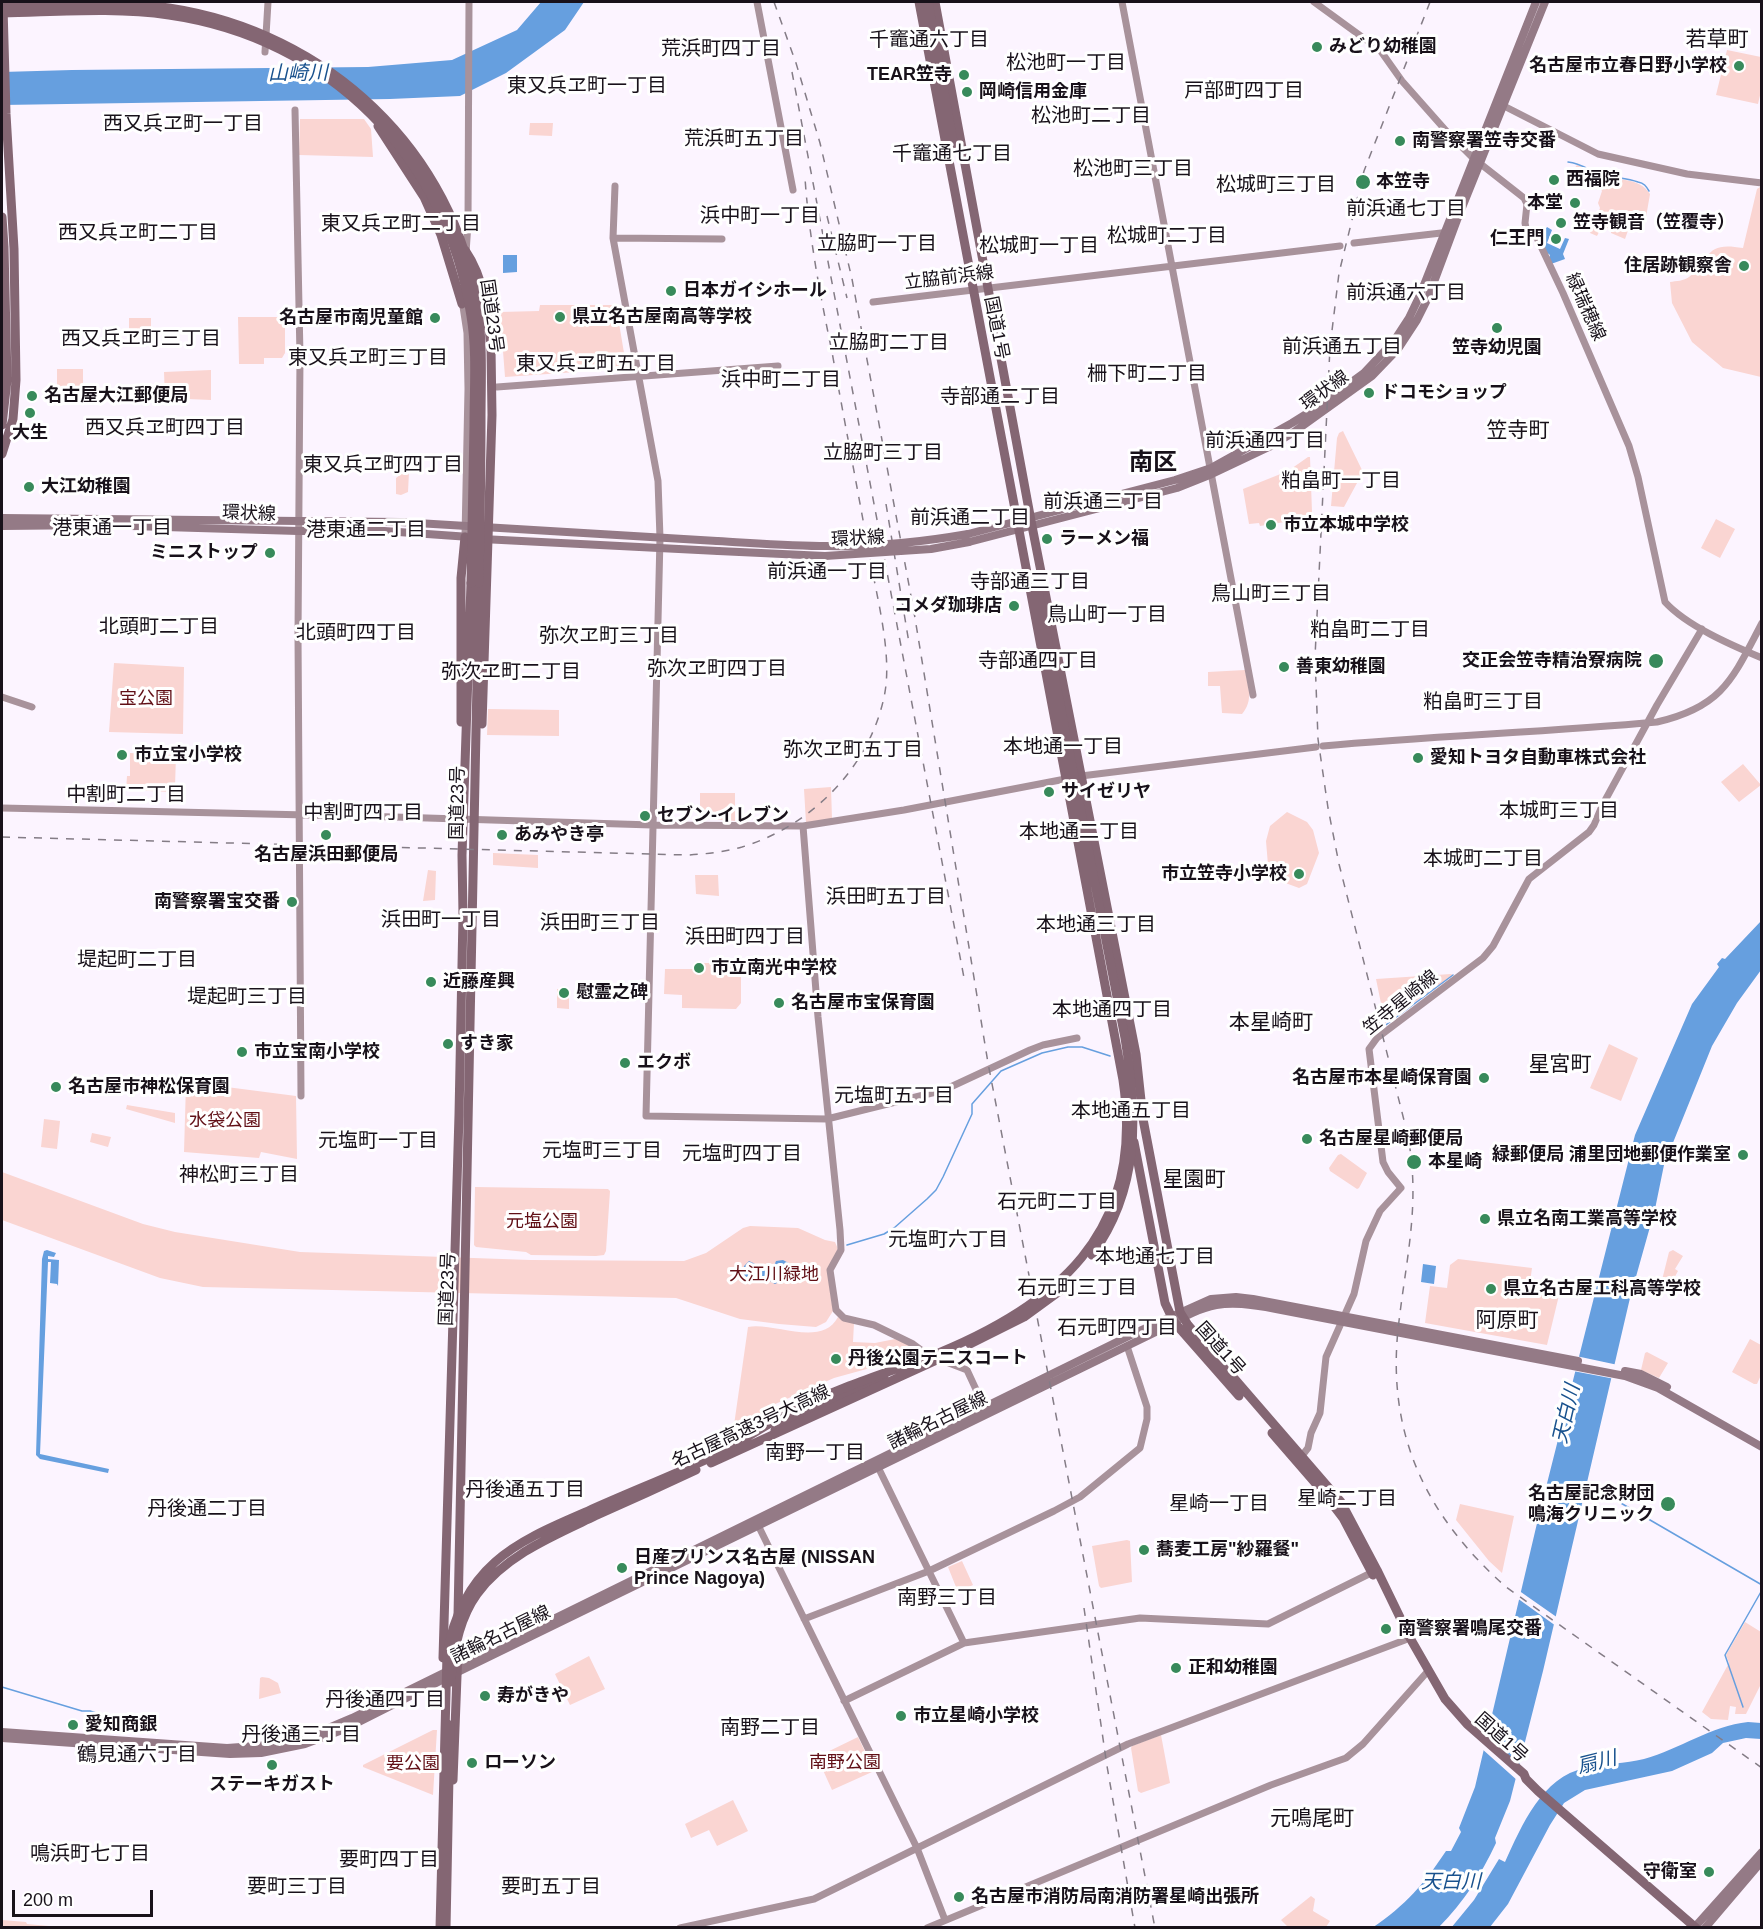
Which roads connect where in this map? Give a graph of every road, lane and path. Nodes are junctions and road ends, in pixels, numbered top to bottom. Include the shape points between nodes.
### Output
1 (3, 2) edge
2 (268, 2) edge
3 (469, 2) edge
4 (757, 2) edge
5 (918, 2) edge
6 (926, 2) edge
7 (935, 2) edge
8 (1122, 2) edge
9 (1314, 2) edge
10 (1536, 2) edge
11 (1545, 2) edge
12 (2, 6) edge
13 (2, 13) edge
14 (265, 52) dead end
15 (1495, 102) junction
16 (1504, 106) junction
17 (295, 110) dead end
18 (370, 113) junction
19 (942, 133) junction
20 (1473, 158) junction
21 (1481, 164) junction
22 (1761, 183) edge
23 (615, 186) dead end
24 (793, 190) dead end
25 (2, 217) edge
26 (1448, 232) junction
27 (613, 238) junction
28 (722, 239) dead end
29 (460, 243) junction
30 (1354, 243) dead end
31 (1340, 246) dead end
32 (1173, 266) junction
33 (987, 288) junction
34 (972, 290) junction
35 (873, 302) dead end
36 (462, 304) junction
37 (778, 366) dead end
38 (639, 377) junction
39 (497, 387) dead end
40 (2, 425) edge
41 (2, 454) edge
42 (1211, 471) junction
43 (2, 519) edge
44 (1032, 522) junction
45 (2, 526) edge
46 (1016, 526) junction
47 (298, 527) junction
48 (488, 529) junction
49 (465, 532) junction
50 (660, 538) junction
51 (969, 538) junction
52 (486, 539) junction
53 (659, 548) junction
54 (1761, 623) edge
55 (1702, 629) junction
56 (1747, 652) junction
57 (1761, 658) edge
58 (1253, 695) dead end
59 (2, 697) edge
60 (1060, 700) junction
61 (32, 706) dead end
62 (472, 707) junction
63 (1647, 723) junction
64 (471, 764) junction
65 (1081, 776) junction
66 (1064, 778) junction
67 (2, 808) edge
68 (300, 816) junction
69 (463, 819) junction
70 (474, 820) junction
71 (652, 825) junction
72 (804, 826) junction
73 (1117, 961) junction
74 (1077, 1038) dead end
75 (301, 1096) dead end
76 (464, 1115) junction
77 (827, 1119) junction
78 (1177, 1317) junction
79 (1342, 1319) junction
80 (1127, 1346) junction
81 (927, 1357) junction
82 (1621, 1373) junction
83 (986, 1410) junction
84 (1761, 1442) edge
85 (1761, 1447) edge
86 (1301, 1456) junction
87 (876, 1464) junction
88 (614, 1510) dead end
89 (757, 1523) junction
90 (929, 1571) junction
91 (1375, 1571) junction
92 (804, 1619) junction
93 (1405, 1640) junction
94 (964, 1643) junction
95 (458, 1669) junction
96 (1426, 1672) junction
97 (443, 1677) junction
98 (844, 1701) junction
99 (2, 1732) edge
100 (2, 1738) edge
101 (917, 1848) junction
102 (1761, 1852) edge
103 (1761, 1861) edge
104 (945, 1920) junction
105 (1697, 1927) edge
106 (439, 1928) edge
107 (448, 1928) edge
108 (680, 1928) edge
109 (927, 1928) edge

1 - 41 highway via 16,380 13,419
2 - 14 street
3 - 36 street via 468,223
4 - 24 street
5 - 19 highway, 国道1号
5 - 81 highway, bridge via 1126,1095 1127,1141 1116,1196 1095,1239 1068,1275 1007,1320
6 - 19 highway, bridge via 942,99
6 - 60 highway, 名古屋高速3号大高線, bridge
7 - 33 highway, 国道1号
8 - 32 street
9 - 20 street, 緑瑞穂線 via 1380,50 1402,81
10 - 15 main road, 環状線
11 - 16 main road, 環状線
12 - 29 highway, 国道23号, bridge via 167,7 245,27 294,49 343,80 394,129 434,185
13 - 18 highway, 国道23号, bridge via 139,12 219,26 294,55 338,84
15 - 16 street
15 - 20 main road, 環状線
16 - 21 main road, 環状線
16 - 22 street via 1598,154 1687,174
17 - 47 street via 300,356
18 - 36 highway, bridge via 424,197 441,235
18 - 62 highway, 国道23号, bridge via 394,139 431,194 459,258 472,317
19 - 34 highway, 国道1号
20 - 21 street, 緑瑞穂線
20 - 26 main road, 環状線
21 - 26 main road, 環状線
21 - 55 street, 緑瑞穂線 via 1526,201 1526,228 1537,238 1563,293 1629,446 1665,602
23 - 27 street
25 - 40 highway via 7,380
26 - 30 street
26 - 42 main road, 環状線 via 1428,298 1417,320 1398,349 1372,376 1269,447
27 - 28 street
27 - 38 street
29 - 48 highway, bridge via 481,283 491,349
29 - 62 highway, 国道23号, bridge via 477,310 481,346 481,487
31 - 32 street, 立脇前浜線
32 - 33 street, 立脇前浜線
32 - 42 street
33 - 34 street, 立脇前浜線
33 - 44 highway, 国道1号
34 - 35 street, 立脇前浜線
34 - 46 highway, 国道1号
36 - 49 street via 467,333
37 - 38 street
38 - 39 street
38 - 50 street via 658,482
42 - 44 main road, 環状線 via 1177,488
42 - 58 street
43 - 47 main road, 環状線 via 203,519
44 - 46 main road, 環状線
44 - 65 highway, 国道1号
45 - 47 main road, 環状線
46 - 51 main road, 環状線
46 - 66 highway, 国道1号
47 - 49 main road, 環状線
47 - 68 street
48 - 49 main road, 環状線
48 - 50 main road, 環状線
48 - 52 highway
49 - 52 main road, 環状線
49 - 64 highway via 461,578 461,754
50 - 51 main road, 環状線, bridge via 826,546
50 - 53 street
51 - 53 main road, 環状線, bridge via 920,550 825,556
52 - 53 main road, 環状線
52 - 64 highway via 480,761
53 - 71 street
54 - 56 street
55 - 56 street, 緑瑞穂線
55 - 63 street, 笠寺星崎線
56 - 57 street, 緑瑞穂線
56 - 63 street via 1724,688 1711,700 1690,713
59 - 61 street
60 - 73 highway, bridge via 1062,729 1105,953
60 - 107 highway, 名古屋高速3号大高線, bridge via 1133,1096 1134,1131 1128,1174 1110,1225 1080,1271 1024,1317 547,1539 513,1559 487,1582 462,1623 452,1672
62 - 64 highway, 国道23号
63 - 65 street via 1320,746
63 - 79 street, 笠寺星崎線 via 1594,825 1529,879 1494,946 1369,1048 1383,1162 1401,1188 1374,1220 1365,1241 1358,1284
64 - 69 highway, 国道23号
64 - 70 highway, 国道23号
65 - 66 street
65 - 73 highway, 国道1号
66 - 72 street
66 - 78 highway, 国道1号 via 1159,1278 1165,1304
67 - 68 street
68 - 69 street
68 - 75 street
69 - 70 street
69 - 76 highway, 国道23号
70 - 71 street
70 - 76 highway, 国道23号
71 - 72 street
71 - 77 street via 646,1116
72 - 77 street
73 - 78 highway, 国道1号 via 1136,1054 1143,1119
74 - 77 street via 1043,1045 944,1089
76 - 95 highway, 国道23号
76 - 97 highway, 国道23号 via 450,1387
77 - 83 street via 841,1250 830,1270 836,1310 844,1318 874,1325 928,1355 967,1370
78 - 79 main road, 諸輪名古屋線 via 1222,1303 1242,1303
78 - 80 main road, 諸輪名古屋線
78 - 83 main road, 諸輪名古屋線
78 - 86 highway, 国道1号
78 - 91 highway, 国道1号 via 1324,1493
79 - 82 main road, 諸輪名古屋線
79 - 86 street, 笠寺星崎線 via 1326,1357 1320,1413 1308,1448
80 - 83 main road, 諸輪名古屋線
80 - 90 street via 1147,1407 1140,1448 1080,1497
81 - 88 highway, bridge via 616,1505
81 - 106 highway, 名古屋高速3号大高線, bridge via 812,1403 716,1454 526,1540 495,1562 459,1610 446,1668
82 - 84 main road, 諸輪名古屋線 via 1652,1379
82 - 85 main road, 諸輪名古屋線 via 1658,1388
83 - 87 main road, 諸輪名古屋線
86 - 91 highway, 国道1号 via 1341,1502
87 - 89 main road, 諸輪名古屋線
87 - 90 street
89 - 92 street
89 - 95 main road, 諸輪名古屋線
90 - 92 street
90 - 94 street
91 - 93 highway, 国道1号
91 - 94 street via 1268,1624 1140,1618
91 - 96 highway, 国道1号
92 - 98 street
93 - 96 highway, 国道1号
93 - 101 street via 1128,1744
94 - 98 street
95 - 97 main road, 諸輪名古屋線
95 - 107 highway, 国道23号
96 - 104 street via 1346,1758 1261,1789
96 - 105 highway, 国道1号 via 1447,1710
97 - 99 main road, 諸輪名古屋線 via 312,1735 269,1745 227,1748
97 - 100 main road, 諸輪名古屋線 via 331,1735 261,1753 204,1753
97 - 106 highway, 国道23号
98 - 101 street
101 - 104 street
101 - 108 street via 813,1899
102 - 105 main road
103 - 105 main road
104 - 109 street

